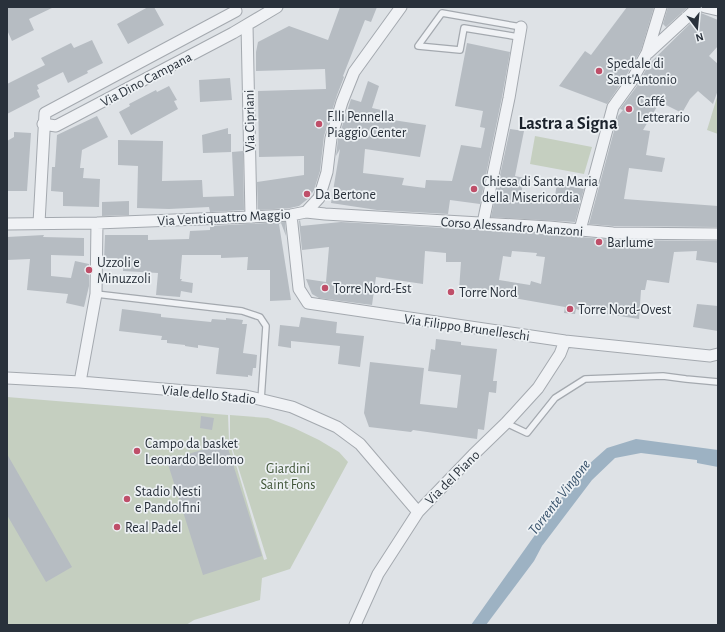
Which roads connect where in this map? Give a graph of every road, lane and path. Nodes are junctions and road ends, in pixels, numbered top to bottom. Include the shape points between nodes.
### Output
1 (277, 7) edge
2 (401, 7) edge
3 (661, 7) edge
4 (698, 7) edge
5 (705, 7) edge
6 (235, 9) edge
7 (718, 10) edge
8 (247, 25) junction
9 (520, 32) junction
10 (647, 53) junction
11 (44, 118) junction
12 (306, 212) junction
13 (291, 214) junction
14 (251, 217) junction
15 (38, 223) junction
16 (97, 223) junction
17 (483, 223) junction
18 (7, 224) edge
19 (580, 230) junction
20 (718, 234) edge
21 (96, 294) junction
22 (565, 341) junction
23 (718, 354) edge
24 (7, 378) edge
25 (80, 382) junction
26 (718, 382) edge
27 (261, 400) junction
28 (506, 423) junction
29 (418, 512) junction
30 (355, 625) edge

1 - 8 street, Via Dino Campana
2 - 12 street, Via Ventiquattro Maggio via 354,72 342,102 319,198
3 - 10 street
4 - 10 street
5 - 7 street
6 - 8 street
6 - 11 street, Via Dino Campana
8 - 11 street, Via Dino Campana via 56,126
8 - 14 street, Via Cipriani
9 - 9 lane via 464,28 460,50 418,46 442,13
9 - 17 street
10 - 19 street via 613,107
11 - 15 street
12 - 13 street, Via Ventiquattro Maggio
12 - 17 street, Corso Alessandro Manzoni
13 - 14 street, Via Ventiquattro Maggio
13 - 22 street, Via Filippo Brunelleschi via 299,289 308,304
14 - 16 street, Via Ventiquattro Maggio
15 - 16 street, Via Ventiquattro Maggio
15 - 18 street, Via Ventiquattro Maggio
16 - 21 street
17 - 19 street, Corso Alessandro Manzoni
19 - 20 street, Corso Alessandro Manzoni via 613,233
21 - 25 street
21 - 27 lane via 242,311 260,317 266,326
22 - 23 street, Via Filippo Brunelleschi via 710,356
22 - 28 street, Via del Piano via 560,354 538,388
24 - 25 street, Viale dello Stadio
25 - 27 street, Viale dello Stadio via 246,396
26 - 28 lane via 663,376 585,379 555,398 527,433
27 - 29 street, Viale dello Stadio via 292,407 337,427 360,444
28 - 29 street, Via del Piano
29 - 30 street, Via del Piano via 378,574

